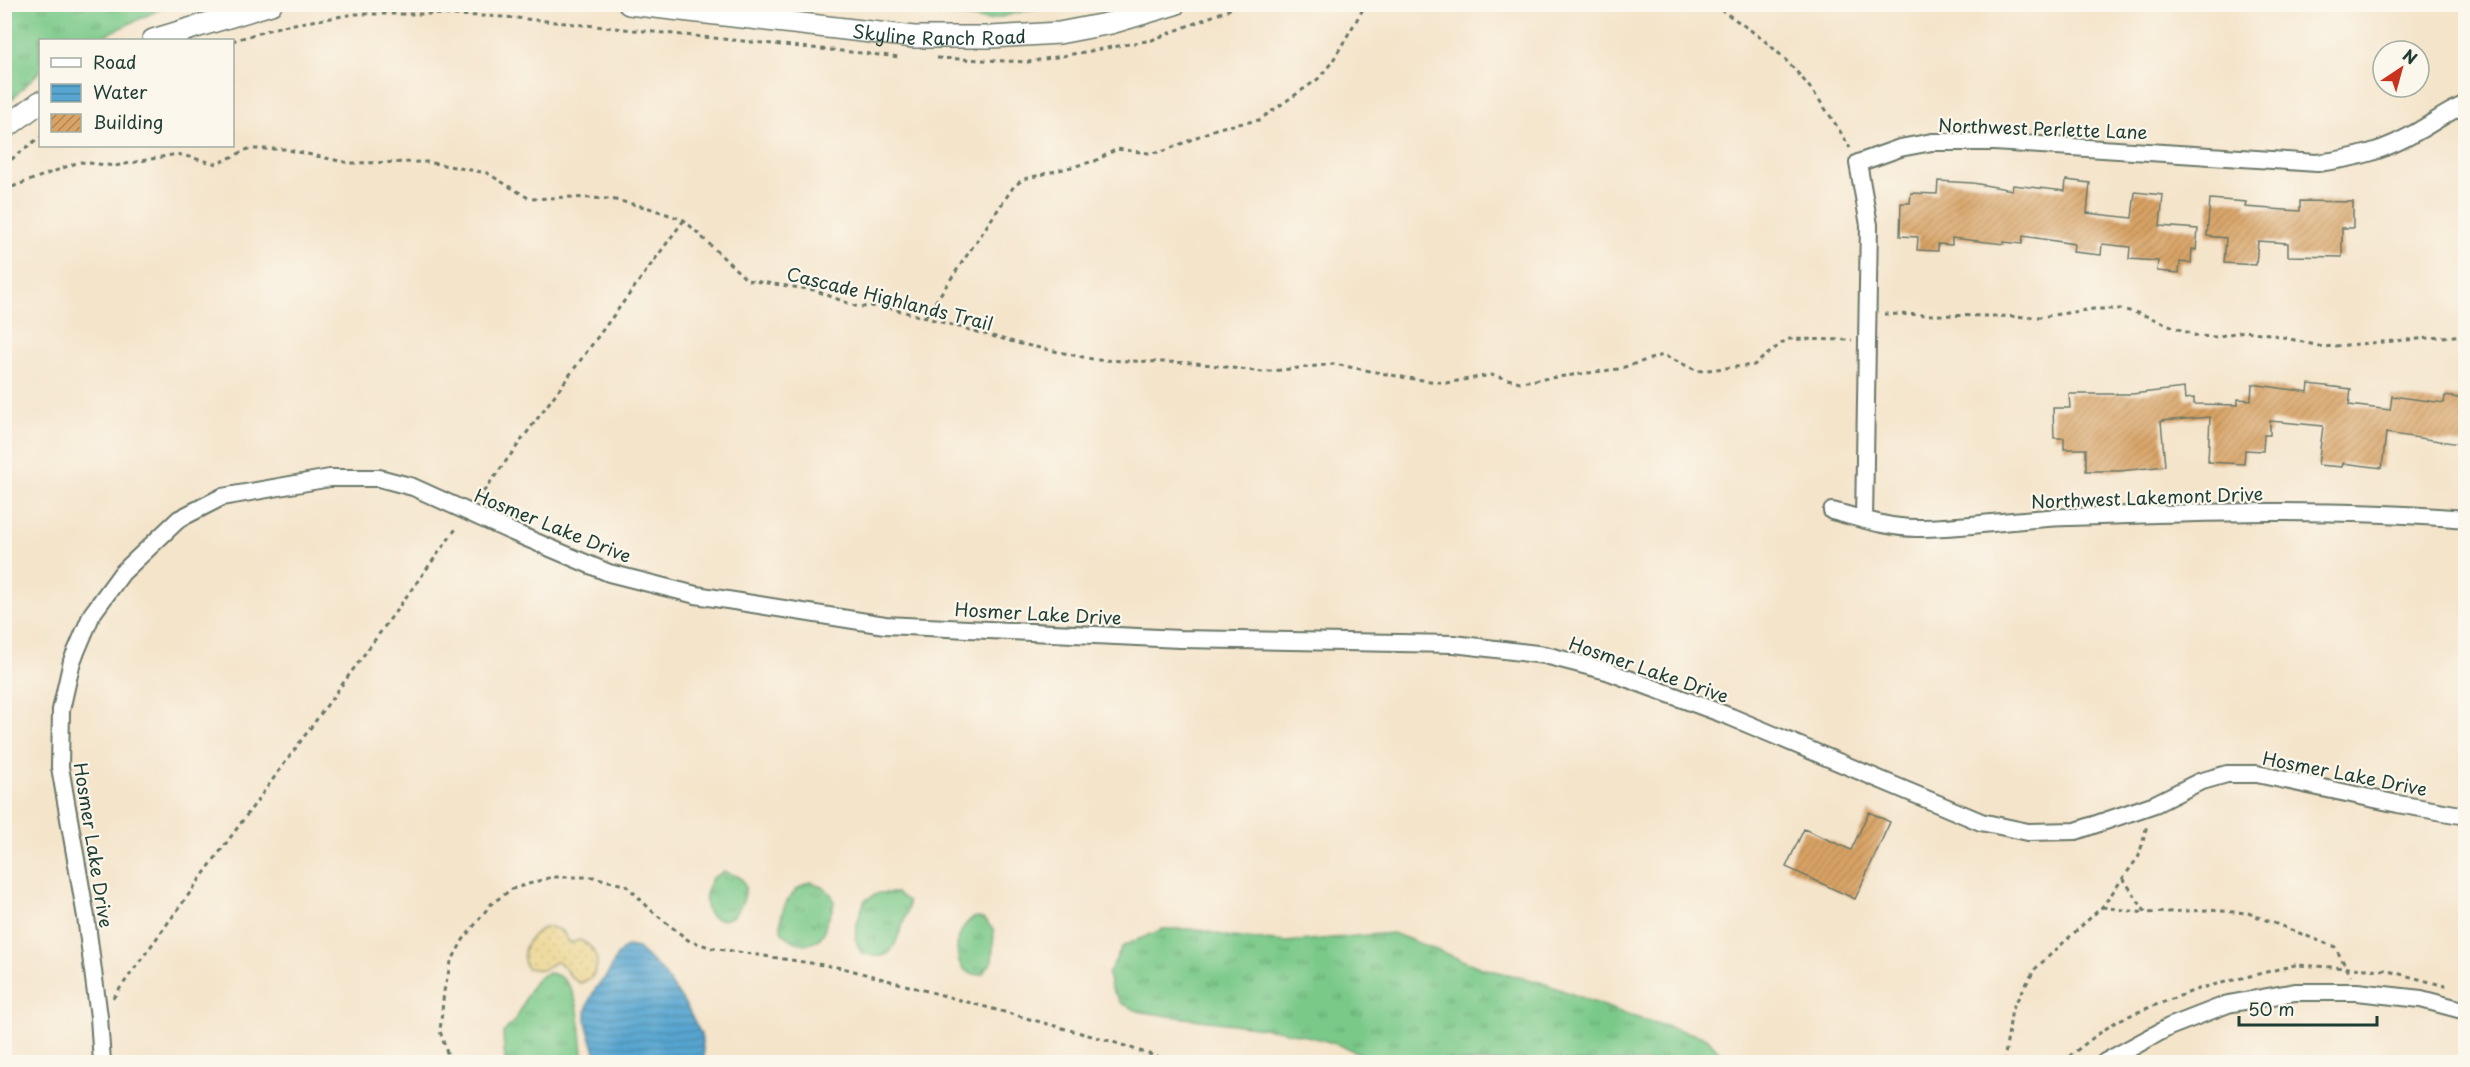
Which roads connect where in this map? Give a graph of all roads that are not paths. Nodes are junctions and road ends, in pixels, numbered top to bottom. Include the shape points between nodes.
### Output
1 (271, 4) edge
2 (629, 4) edge
3 (1175, 4) edge
4 (156, 39) edge
5 (39, 103) edge
6 (2466, 104) edge
7 (4, 129) edge
8 (1832, 511) dead end
9 (1864, 519) junction
10 (2466, 519) edge
11 (2466, 816) edge
12 (2466, 1011) edge
13 (102, 1062) edge
14 (2105, 1062) edge

1 - 4 street
2 - 3 street, Skyline Ranch Road via 914,37 991,37 1059,33
5 - 7 street
6 - 9 street, Northwest Perlette Lane via 2389,146 2356,158 2317,163 1973,142 1932,142 1899,148 1858,163 1869,225
8 - 9 street, Northwest Lakemont Drive
9 - 10 street, Northwest Lakemont Drive via 1915,528 2060,517 2188,513 2409,514
11 - 13 street, Hosmer Lake Drive via 2257,774 2227,774 2076,831 2028,832 1980,822 1731,717 1607,671 1545,655 1454,644 1180,639 885,625 696,595 609,573 413,487 379,477 330,478 222,497 179,519 122,573 92,614 72,661 61,710 60,767 86,917
12 - 14 street via 2421,999 2357,992 2295,992 2228,1004 2169,1027

